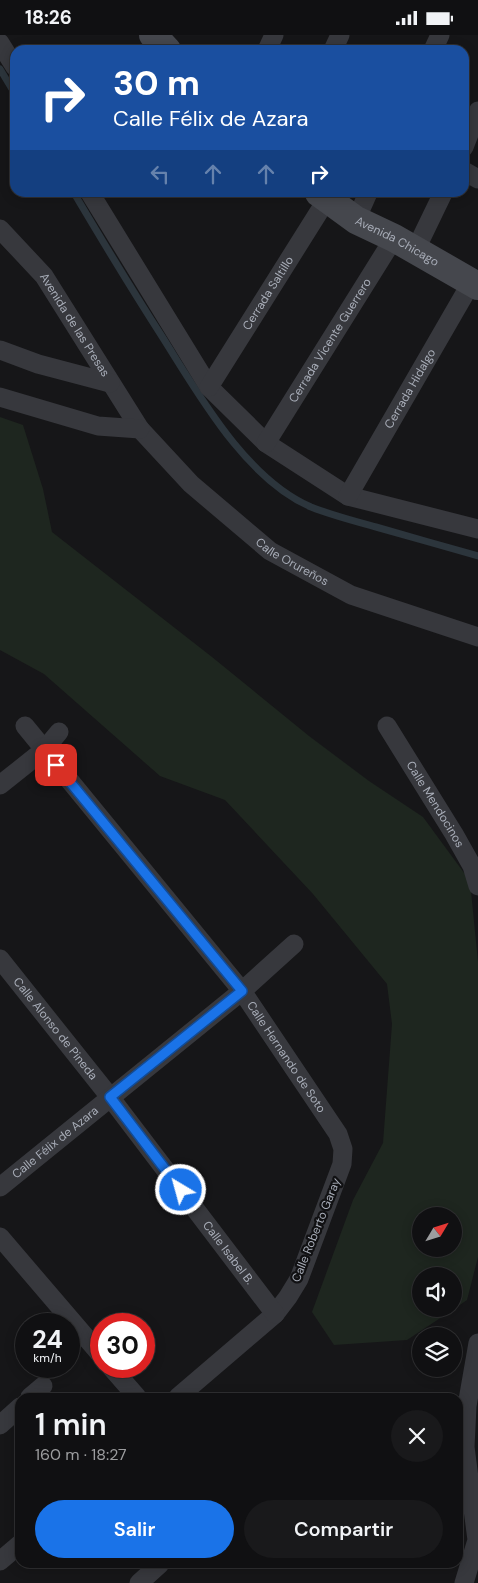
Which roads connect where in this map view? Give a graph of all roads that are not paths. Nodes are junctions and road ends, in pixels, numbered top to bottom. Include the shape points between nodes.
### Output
1 (153, 35) edge
2 (0, 43) edge
3 (162, 45) edge
4 (10, 59) edge
5 (478, 111) edge
6 (469, 134) edge
7 (92, 197) edge
8 (322, 197) edge
9 (324, 197) edge
10 (366, 197) edge
11 (440, 197) edge
12 (356, 220) junction
13 (0, 229) edge
14 (405, 244) junction
15 (474, 284) edge
16 (0, 350) edge
17 (110, 383) junction
18 (209, 387) junction
19 (0, 397) edge
20 (140, 429) junction
21 (266, 443) junction
22 (348, 496) junction
23 (477, 527) edge
24 (478, 637) edge
25 (25, 726) dead end
26 (387, 726) dead end
27 (59, 732) dead end
28 (44, 750) junction
29 (0, 785) edge
30 (478, 886) edge
31 (294, 944) dead end
32 (0, 959) edge
33 (242, 991) junction
34 (110, 1097) junction
35 (338, 1134) joint
36 (0, 1187) edge
37 (0, 1237) edge
38 (274, 1315) junction
39 (90, 1342) edge
40 (477, 1352) edge
41 (120, 1378) edge
42 (134, 1393) edge
43 (183, 1393) edge
44 (15, 1412) edge
45 (0, 1425) edge
46 (478, 1540) edge
47 (15, 1548) edge
48 (0, 1561) edge
49 (156, 1568) edge
50 (139, 1583) edge
51 (464, 1583) edge

1 - 3 street
2 - 4 street
5 - 6 street
7 - 18 street
8 - 18 street, Cerrada Saltillo
9 - 12 street, Avenida Chicago
10 - 12 street
11 - 14 street, Cerrada Vicente Guerrero
12 - 14 street, Avenida Chicago
13 - 17 street, Avenida de las Presas via 44,277
14 - 15 street, Avenida Chicago
14 - 21 street, Cerrada Vicente Guerrero
15 - 22 street, Cerrada Hidalgo
16 - 17 street
17 - 20 street, Avenida de las Presas
18 - 21 street
19 - 20 street via 98,426
20 - 24 street, Calle Orureños via 191,484 270,551 351,595
21 - 22 street
22 - 23 street
25 - 28 street, Calle Hernando de Soto
26 - 30 street, Calle Mendocinos via 454,834 472,866
27 - 28 street
28 - 29 street
28 - 33 street, Calle Hernando de Soto
31 - 33 street, Calle Félix de Azara
32 - 34 street, Calle Alonso de Pineda
33 - 34 street, Calle Félix de Azara
33 - 35 street, Calle Hernando de Soto
34 - 36 street, Calle Félix de Azara
34 - 38 street, Calle Isabel B.
35 - 38 street, Calle Roberto Garay via 343,1149 342,1164 299,1279
37 - 39 street
38 - 43 street, Calle Roberto Garay
40 - 46 street via 466,1407 465,1447
41 - 42 street
44 - 45 street
46 - 51 street
47 - 48 street
49 - 50 street

